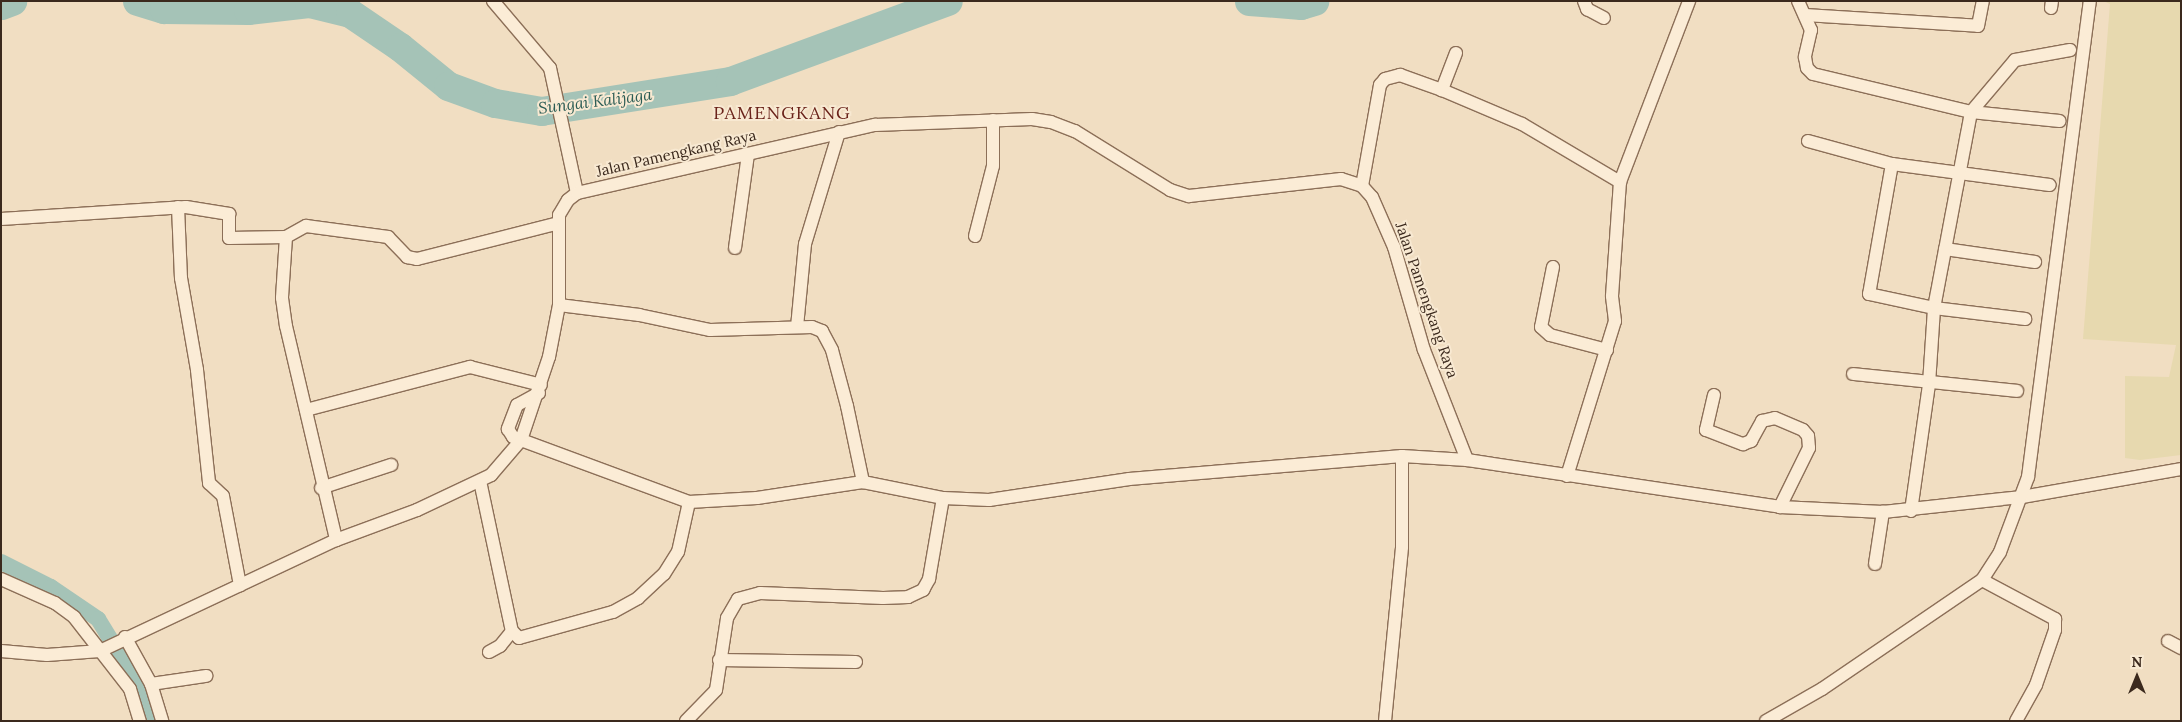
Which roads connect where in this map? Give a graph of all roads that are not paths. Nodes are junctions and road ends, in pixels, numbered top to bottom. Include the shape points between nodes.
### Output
1 (494, 1) edge
2 (1584, 1) edge
3 (1689, 1) edge
4 (1798, 1) edge
5 (1983, 1) edge
6 (2090, 1) edge
7 (1805, 16) junction
8 (1604, 18) dead end
9 (2070, 50) dead end
10 (1456, 53) dead end
11 (1442, 90) junction
12 (1971, 112) junction
13 (993, 120) junction
14 (2060, 121) dead end
15 (839, 132) junction
16 (1808, 141) dead end
17 (748, 154) junction
18 (1892, 164) junction
19 (1956, 174) junction
20 (1620, 182) junction
21 (2050, 185) dead end
22 (1362, 186) junction
23 (577, 193) junction
24 (178, 207) junction
25 (1, 218) edge
26 (559, 223) junction
27 (975, 236) dead end
28 (286, 237) junction
29 (735, 248) dead end
30 (1945, 249) junction
31 (2035, 262) dead end
32 (1554, 267) dead end
33 (559, 305) junction
34 (1934, 308) junction
35 (2024, 319) dead end
36 (797, 327) junction
37 (1607, 350) junction
38 (1853, 374) dead end
39 (1929, 384) junction
40 (540, 389) junction
41 (2017, 391) dead end
42 (1714, 395) dead end
43 (306, 410) junction
44 (521, 440) junction
45 (1402, 456) junction
46 (1467, 460) junction
47 (391, 465) dead end
48 (2181, 469) edge
49 (1567, 476) junction
50 (480, 481) junction
51 (863, 482) junction
52 (322, 488) junction
53 (937, 496) junction
54 (2022, 497) junction
55 (689, 502) junction
56 (1780, 507) junction
57 (1911, 511) junction
58 (1883, 512) junction
59 (336, 540) junction
60 (1875, 564) dead end
61 (1, 579) edge
62 (1982, 580) junction
63 (240, 585) junction
64 (512, 631) junction
65 (121, 639) junction
66 (2168, 641) dead end
67 (2181, 648) edge
68 (102, 649) junction
69 (1, 651) edge
70 (490, 652) dead end
71 (719, 660) junction
72 (856, 662) dead end
73 (206, 676) dead end
74 (151, 684) junction
75 (140, 721) edge
76 (162, 721) edge
77 (686, 721) edge
78 (1385, 721) edge
79 (1766, 721) edge
80 (2016, 721) edge

1 - 23 street via 542,54 555,82
2 - 8 street via 1587,9
3 - 20 street
4 - 7 street
5 - 7 street via 1978,26
6 - 54 street via 2028,477
7 - 12 street via 1811,30 1807,68 1813,74
9 - 12 street via 2015,60
10 - 11 street
11 - 20 street via 1522,124
11 - 22 street via 1400,75 1385,79 1380,85
12 - 14 street
12 - 19 street
13 - 15 street, Jalan Pamengkang Raya via 893,124
13 - 22 street, Jalan Pamengkang Raya via 1032,119 1075,131 1180,195 1341,179
13 - 27 street via 993,166
15 - 17 street, Jalan Pamengkang Raya
15 - 36 street via 805,244
16 - 18 street
17 - 23 street, Jalan Pamengkang Raya
17 - 29 street
18 - 19 street
18 - 34 street via 1868,294
19 - 21 street
19 - 30 street
20 - 37 street via 1612,296 1615,321
22 - 46 street, Jalan Pamengkang Raya via 1372,197 1394,247 1424,350
23 - 26 street via 563,206
24 - 25 street
24 - 28 street via 229,214 229,238
24 - 63 street via 181,278 198,370 200,425 209,483 223,496
26 - 28 street via 417,260 407,257 388,237 306,226
26 - 33 street
28 - 43 street via 282,298
30 - 31 street
30 - 34 street
32 - 37 street via 1541,327 1550,335
33 - 36 street via 710,330
33 - 40 street
34 - 35 street
34 - 39 street
36 - 51 street via 822,331 832,350
37 - 49 street
38 - 39 street
39 - 41 street
39 - 57 street
40 - 43 street via 470,366
40 - 44 street via 521,401 508,429
42 - 56 street via 1706,430 1743,444 1751,441 1762,421 1775,418 1803,430 1808,436 1809,448
43 - 52 street
44 - 50 street via 503,465
44 - 55 street
45 - 46 street
45 - 53 street via 1129,479 989,500
45 - 78 street via 1402,547
46 - 49 street
47 - 52 street
48 - 54 street
49 - 56 street
50 - 59 street via 417,510
50 - 64 street
51 - 53 street
51 - 55 street via 757,498
52 - 59 street
53 - 71 street via 929,579 923,590 908,597 883,598 744,595 732,606
54 - 57 street
54 - 62 street via 2000,552
55 - 64 street via 678,552 664,574 638,598 613,612 527,638 519,638
56 - 58 street
57 - 58 street
58 - 60 street
59 - 63 street
61 - 68 street via 64,609
62 - 79 street via 1822,688
62 - 80 street via 2055,619 2055,630 2036,685
63 - 65 street
64 - 70 street via 500,646
65 - 68 street
65 - 74 street
66 - 67 street
68 - 69 street via 48,655
68 - 75 street via 130,689
71 - 72 street
71 - 77 street via 716,690
73 - 74 street
74 - 76 street

